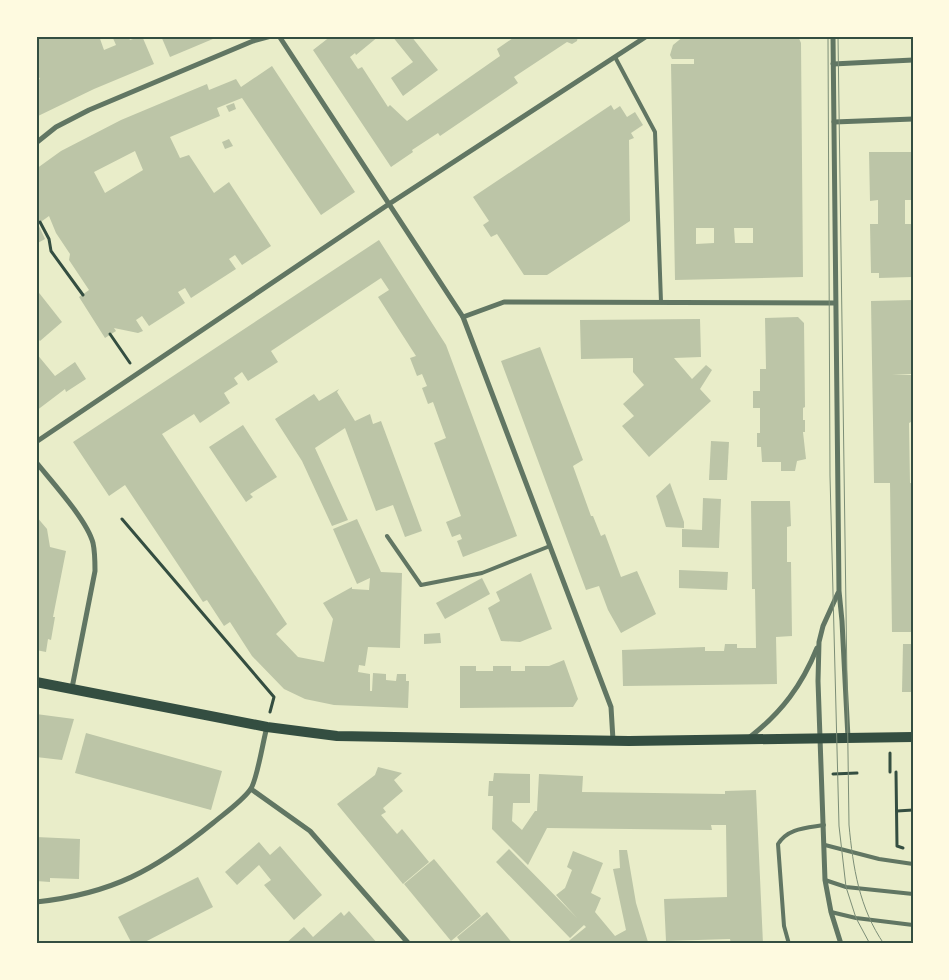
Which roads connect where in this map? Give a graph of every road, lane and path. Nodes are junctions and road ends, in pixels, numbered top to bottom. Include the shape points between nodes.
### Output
1 (271, 36) edge
2 (280, 36) edge
3 (647, 36) edge
4 (833, 36) edge
5 (615, 57) junction
6 (913, 60) edge
7 (833, 64) junction
8 (913, 119) edge
9 (834, 122) junction
10 (36, 143) edge
11 (389, 204) junction
12 (40, 222) dead end
13 (83, 294) dead end
14 (660, 302) junction
15 (835, 303) junction
16 (463, 317) junction
17 (110, 334) dead end
18 (137, 374) junction
19 (36, 442) edge
20 (36, 462) edge
21 (122, 519) dead end
22 (387, 536) dead end
23 (550, 546) junction
24 (839, 591) junction
25 (819, 642) junction
26 (36, 682) edge
27 (72, 688) junction
28 (266, 728) junction
29 (913, 737) edge
30 (820, 738) junction
31 (848, 738) junction
32 (613, 740) junction
33 (747, 740) junction
34 (896, 772) dead end
35 (857, 773) dead end
36 (822, 774) junction
37 (252, 789) junction
38 (913, 810) edge
39 (897, 811) junction
40 (824, 825) junction
41 (825, 845) junction
42 (897, 846) dead end
43 (913, 864) edge
44 (826, 880) junction
45 (913, 894) edge
46 (36, 902) edge
47 (831, 912) junction
48 (913, 925) edge
49 (409, 944) edge
50 (789, 944) edge
51 (842, 944) edge

1 - 10 street via 89,110 56,127
2 - 11 street
3 - 5 street
4 - 7 street
5 - 11 street
5 - 14 lane via 655,132
6 - 7 street
7 - 9 street
8 - 9 street
9 - 15 street
11 - 16 street
11 - 18 street
12 - 13 path via 51,251
14 - 15 street
14 - 16 street via 504,302
15 - 24 street
16 - 23 street
17 - 18 path
18 - 19 street
20 - 27 street via 93,541 95,570
21 - 28 path via 274,696
22 - 23 lane via 421,585 482,573
23 - 32 street via 611,707
24 - 25 street
24 - 31 street
25 - 30 street
25 - 33 street via 808,672 792,698
26 - 27 main road
27 - 28 main road
28 - 32 main road via 337,736
28 - 37 street
29 - 31 main road
30 - 31 main road
30 - 33 main road
30 - 36 street
32 - 33 main road
34 - 39 path
35 - 36 path
36 - 40 street
37 - 46 street via 189,842 145,872 100,892
37 - 49 street via 310,831
38 - 39 path
39 - 42 path
40 - 41 street
40 - 50 lane via 791,831 778,844 784,926
41 - 43 lane via 879,860
41 - 44 street
44 - 45 lane via 846,887
44 - 47 street
47 - 48 lane
47 - 51 street

